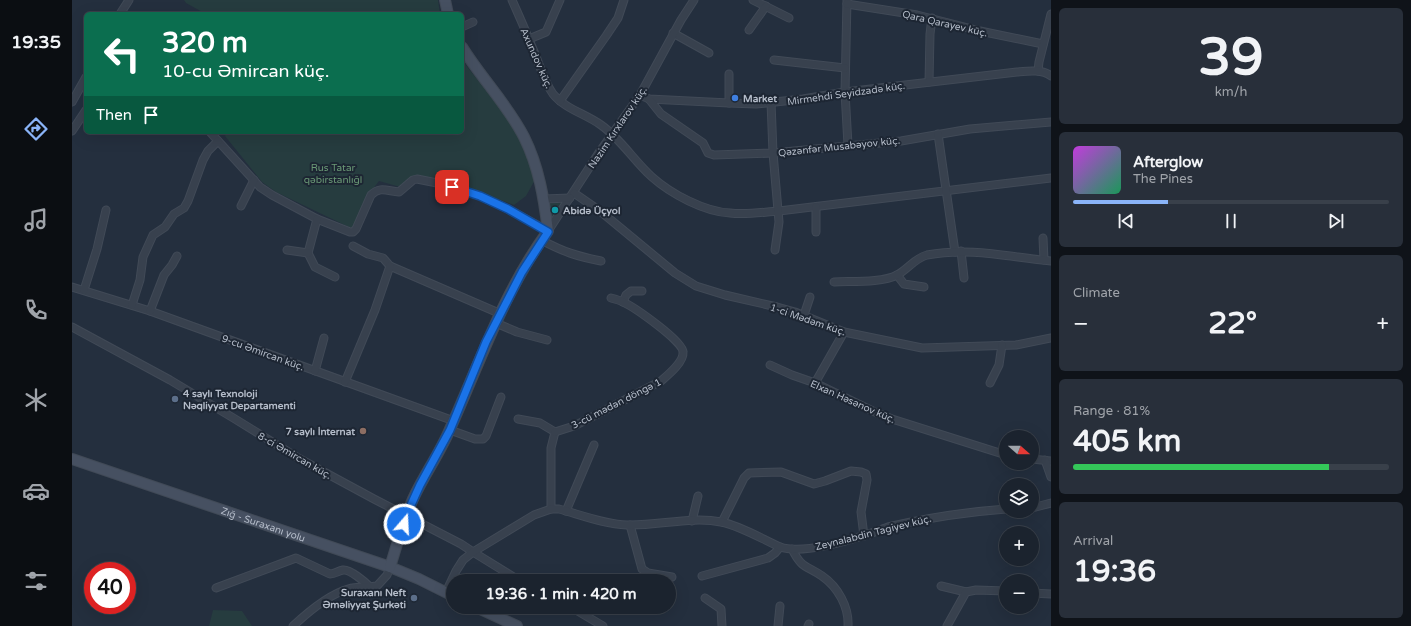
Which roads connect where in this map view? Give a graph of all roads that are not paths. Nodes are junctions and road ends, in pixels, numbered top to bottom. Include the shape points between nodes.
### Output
1 (129, 0) edge
2 (445, 0) edge
3 (512, 0) edge
4 (560, 0) edge
5 (624, 0) edge
6 (694, 0) edge
7 (753, 0) edge
8 (847, 2) edge
9 (766, 6) junction
10 (121, 12) edge
11 (448, 12) edge
12 (1051, 14) edge
13 (789, 18) dead end
14 (932, 18) junction
15 (473, 22) dead end
16 (464, 26) edge
17 (749, 30) dead end
18 (674, 33) junction
19 (529, 39) junction
20 (1043, 44) junction
21 (464, 50) edge
22 (709, 53) dead end
23 (774, 60) dead end
24 (845, 68) junction
25 (1038, 71) junction
26 (729, 74) dead end
27 (1051, 76) edge
28 (84, 81) edge
29 (930, 82) junction
30 (845, 92) junction
31 (640, 95) junction
32 (650, 99) junction
33 (560, 101) junction
34 (72, 102) edge
35 (771, 102) junction
36 (730, 103) junction
37 (84, 113) edge
38 (1051, 122) edge
39 (72, 131) edge
40 (212, 134) edge
41 (938, 134) junction
42 (612, 135) junction
43 (218, 141) junction
44 (848, 145) junction
45 (773, 153) junction
46 (1051, 178) edge
47 (254, 180) junction
48 (946, 191) junction
49 (572, 195) junction
50 (544, 199) junction
51 (242, 206) dead end
52 (816, 207) junction
53 (106, 210) dead end
54 (779, 211) junction
55 (317, 219) junction
56 (548, 232) junction
57 (816, 232) dead end
58 (1043, 238) dead end
59 (541, 240) junction
60 (353, 246) dead end
61 (287, 250) dead end
62 (775, 250) dead end
63 (958, 251) junction
64 (308, 253) junction
65 (177, 256) dead end
66 (601, 261) dead end
67 (1047, 261) edge
68 (390, 266) junction
69 (897, 276) junction
70 (335, 278) dead end
71 (964, 278) dead end
72 (834, 282) dead end
73 (72, 287) edge
74 (924, 287) dead end
75 (84, 290) junction
76 (642, 291) dead end
77 (611, 298) dead end
78 (810, 298) dead end
79 (623, 302) junction
80 (132, 305) junction
81 (150, 311) junction
82 (501, 314) junction
83 (804, 316) junction
84 (496, 323) junction
85 (72, 327) edge
86 (844, 332) junction
87 (324, 338) dead end
88 (1051, 338) edge
89 (547, 340) dead end
90 (1002, 345) junction
91 (770, 365) dead end
92 (315, 371) junction
93 (345, 382) junction
94 (815, 383) junction
95 (990, 383) dead end
96 (501, 397) dead end
97 (518, 419) dead end
98 (452, 426) junction
99 (555, 432) junction
100 (594, 445) dead end
101 (999, 453) edge
102 (72, 459) edge
103 (1048, 460) edge
104 (1051, 477) edge
105 (698, 496) dead end
106 (1051, 503) edge
107 (1039, 506) edge
108 (551, 508) junction
109 (566, 511) junction
110 (999, 511) edge
111 (406, 516) junction
112 (692, 521) junction
113 (722, 522) junction
114 (630, 525) junction
115 (864, 536) junction
116 (780, 547) junction
117 (792, 550) junction
118 (473, 552) junction
119 (390, 567) junction
120 (455, 574) edge
121 (509, 574) edge
122 (654, 574) edge
123 (702, 576) dead end
124 (941, 586) dead end
125 (370, 587) junction
126 (216, 588) dead end
127 (999, 591) edge
128 (966, 592) junction
129 (446, 593) edge
130 (1039, 593) edge
131 (1051, 594) edge
132 (705, 598) dead end
133 (780, 606) dead end
134 (491, 614) edge
135 (583, 614) edge
136 (850, 625) edge
137 (293, 626) edge
138 (517, 626) edge
139 (603, 626) edge
140 (722, 626) edge
141 (778, 626) edge
142 (947, 626) edge

1 - 10 street
2 - 11 street
3 - 19 street, Axundov küç.
4 - 19 street via 546,32
5 - 33 street via 618,18
6 - 18 street, Nazim Kırxlarov küç.
7 - 9 street
8 - 14 street, Qara Qarayev küç.
8 - 24 street
9 - 13 street
9 - 17 street
12 - 20 street
14 - 20 street, Qara Qarayev küç.
14 - 29 street
15 - 16 street
18 - 22 street
18 - 31 street, Nazim Kırxlarov küç.
19 - 33 street, Axundov küç. via 546,82
20 - 25 street
21 - 50 street via 524,137 537,169
23 - 24 street
24 - 30 street
25 - 27 street, Mirmehdi Seyidzadə küç.
25 - 29 street, Mirmehdi Seyidzadə küç.
26 - 36 street
28 - 34 street
29 - 30 street, Mirmehdi Seyidzadə küç.
30 - 35 street, Mirmehdi Seyidzadə küç. via 803,100
30 - 44 street
31 - 32 street, Mirmehdi Seyidzadə küç.
31 - 42 street, Nazim Kırxlarov küç.
32 - 36 street, Mirmehdi Seyidzadə küç.
32 - 45 street, Qəzənfər Musabəyov küç. via 661,114 703,143 710,154
33 - 42 street, Axundov küç. via 601,125
35 - 36 street, Mirmehdi Seyidzadə küç.
35 - 45 street
37 - 39 street
38 - 41 street, Qəzənfər Musabəyov küç.
40 - 43 street
41 - 44 street, Qəzənfər Musabəyov küç. via 901,141
41 - 48 street
42 - 49 street, Nazim Kırxlarov küç.
42 - 54 street, Axundov küç. via 652,177 667,189 694,203 728,213
43 - 47 street
43 - 80 street via 203,160 184,208 174,214 165,227 153,235 143,257 140,280
44 - 45 street, Qəzənfər Musabəyov küç.
45 - 54 street
46 - 48 street, Axundov küç.
47 - 51 street
47 - 55 street via 272,195
48 - 52 street, Axundov küç.
48 - 63 street
49 - 50 street
49 - 56 street, Nazim Kırxlarov küç.
49 - 83 street, 1-ci Mədəm küç. via 600,211 675,273 696,286
50 - 56 street
52 - 54 street, Axundov küç.
52 - 57 street
53 - 75 street
54 - 62 street via 780,222
55 - 56 street via 353,232 375,191 383,189 399,192 409,182 417,179 480,196
55 - 64 street
56 - 59 street
58 - 67 street
59 - 66 street via 575,256
59 - 82 street
60 - 68 street via 383,258
61 - 64 street
63 - 67 street via 987,252
63 - 69 street via 923,257
63 - 71 street
64 - 70 street via 315,267
65 - 81 street via 164,275
68 - 82 street
68 - 93 street
69 - 72 street via 868,281
69 - 74 street via 904,284
73 - 75 street, 9-cu Əmircan küç.
75 - 80 street, 9-cu Əmircan küç.
76 - 79 street via 631,291
77 - 79 street
78 - 83 street
79 - 99 street, 3-cü mədən döngə 1 via 678,342 684,354 670,374 661,381 574,426
80 - 81 street, 9-cu Əmircan küç.
81 - 92 street, 9-cu Əmircan küç.
82 - 84 street
83 - 86 street, 1-ci Mədəm küç.
84 - 89 street
84 - 98 street
85 - 111 street, 8-ci Əmircan küç. via 170,380 300,459
86 - 90 street, 1-ci Mədəm küç. via 922,348
86 - 94 street
87 - 92 street
88 - 90 street, 1-ci Mədəm küç.
90 - 95 street via 999,365
91 - 94 street, Elxan Həsənov küç. via 792,376
92 - 93 street, 9-cu Əmircan küç.
93 - 98 street, 9-cu Əmircan küç.
94 - 101 street, Elxan Həsənov küç. via 892,419
96 - 98 street, 9-cu Əmircan küç. via 483,439 475,439
97 - 99 street via 540,423
98 - 111 street
99 - 108 street via 551,448
100 - 109 street
102 - 119 street, Zığ - Suraxanı yolu
103 - 104 street
105 - 112 street
106 - 107 street
108 - 109 street, Zeynalabdin Tagiyev küç.
108 - 118 street via 534,515
109 - 114 street, Zeynalabdin Tagiyev küç. via 608,523
110 - 115 street, Zeynalabdin Tagiyev küç. via 920,520
111 - 118 street, 8-ci Əmircan küç.
111 - 119 street
112 - 113 street, Zeynalabdin Tagiyev küç.
112 - 114 street, Zeynalabdin Tagiyev küç.
113 - 115 street via 744,478 749,474 780,472 814,484 850,471 861,472 866,474 867,480 861,512
113 - 116 street, Zeynalabdin Tagiyev küç.
114 - 122 street via 642,568
115 - 117 street, Zeynalabdin Tagiyev küç.
116 - 117 street, Zeynalabdin Tagiyev küç.
116 - 123 street via 768,558
117 - 136 street via 800,563 822,576 836,591 845,603
118 - 120 street via 463,560
118 - 121 street, 8-ci Əmircan küç.
119 - 125 street via 382,581 377,586
119 - 129 street, Zığ - Suraxanı yolu
124 - 128 street
125 - 126 street via 348,571 330,574 296,558
125 - 137 street via 347,589 308,612
127 - 128 street
128 - 142 street
130 - 131 street
132 - 140 street via 721,609
133 - 141 street
134 - 138 street
135 - 139 street

